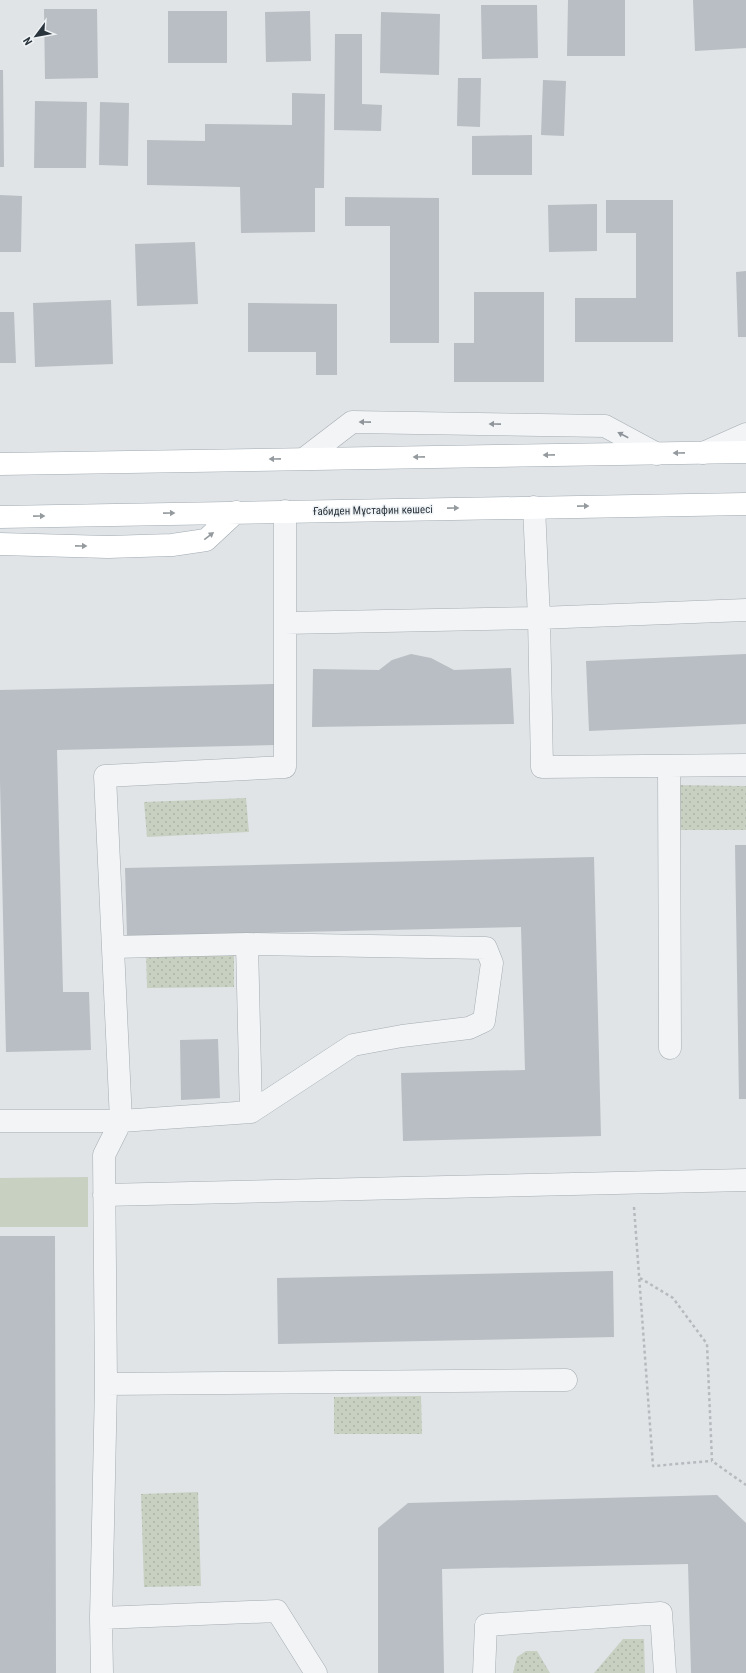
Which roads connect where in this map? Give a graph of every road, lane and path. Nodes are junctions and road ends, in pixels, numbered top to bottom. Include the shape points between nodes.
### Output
1 (746, 434) edge
2 (746, 452) edge
3 (703, 453) junction
4 (657, 454) junction
5 (305, 458) junction
6 (0, 464) edge
7 (746, 504) edge
8 (534, 507) junction
9 (284, 511) junction
10 (236, 512) junction
11 (0, 517) edge
12 (0, 544) edge
13 (746, 610) edge
14 (539, 618) junction
15 (285, 623) junction
16 (746, 765) edge
17 (669, 766) junction
18 (247, 944) junction
19 (113, 947) junction
20 (670, 1048) dead end
21 (251, 1112) junction
22 (0, 1121) edge
23 (121, 1121) junction
24 (746, 1180) edge
25 (632, 1183) junction
26 (104, 1195) junction
27 (639, 1278) junction
28 (566, 1380) dead end
29 (106, 1384) junction
30 (712, 1461) junction
31 (746, 1485) edge
32 (101, 1618) junction
33 (102, 1673) edge
34 (316, 1673) edge
35 (484, 1673) edge
36 (665, 1673) edge

1 - 3 lane
2 - 3 main road
3 -> 4 main road
4 -> 5 main road
4 -> 5 lane via 605,426 352,422
5 -> 6 main road
8 -> 7 main road, Ғабиден Мұстафин көшесі
9 -> 8 main road, Ғабиден Мұстафин көшесі
8 - 14 lane
9 - 10 main road, Ғабиден Мұстафин көшесі
9 - 15 lane
11 -> 10 main road, Ғабиден Мұстафин көшесі
12 -> 10 main road via 108,547 172,545 206,540
13 - 14 lane
14 - 15 lane
14 - 17 lane via 542,767
15 - 19 lane via 285,767 105,776
16 - 17 lane
17 - 20 lane
18 - 19 lane
18 - 21 lane
18 - 21 lane via 486,948 492,963 484,1021 469,1028 353,1045
19 - 23 lane
21 - 23 lane
22 - 23 lane
23 - 26 lane via 104,1155
24 - 25 lane
25 - 26 lane
25 - 27 path
26 - 29 lane
27 - 30 path via 672,1298 707,1344
27 - 30 path via 653,1466
28 - 29 lane
29 - 32 lane
30 - 31 path
32 - 33 lane
32 - 34 lane via 277,1611
35 - 36 lane via 486,1625 661,1613

